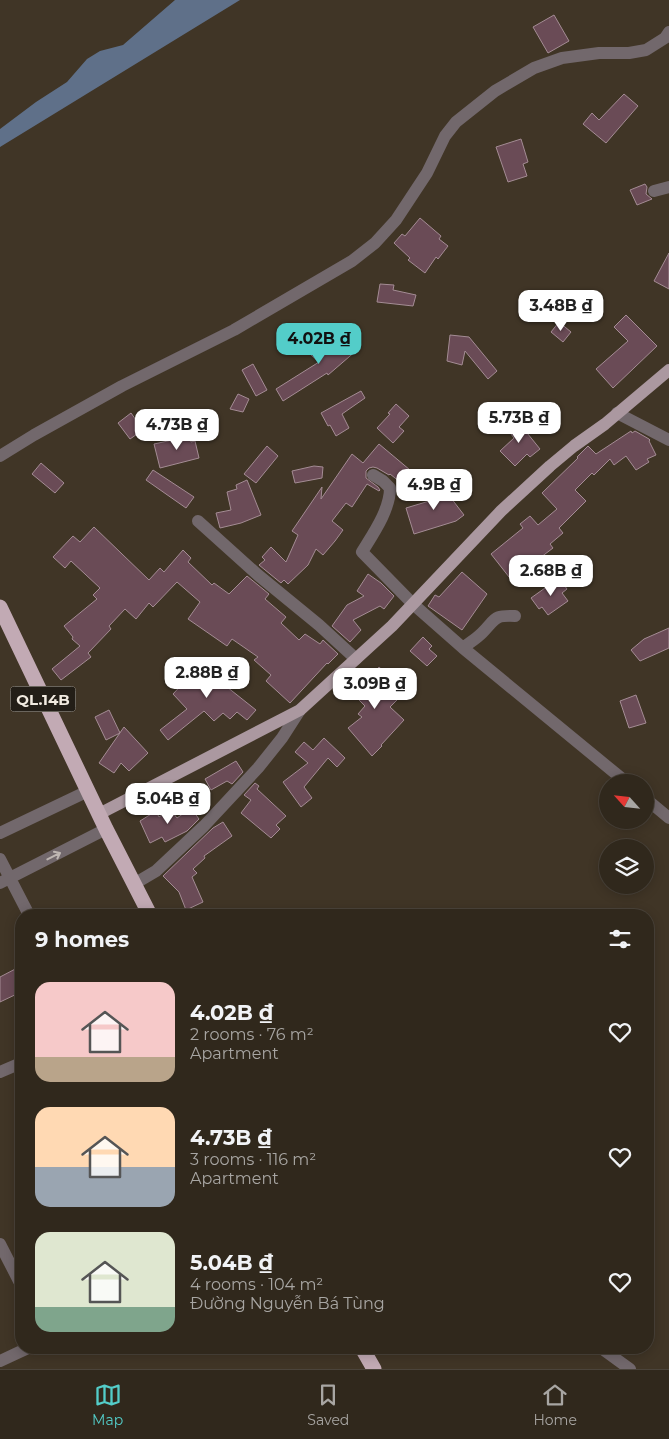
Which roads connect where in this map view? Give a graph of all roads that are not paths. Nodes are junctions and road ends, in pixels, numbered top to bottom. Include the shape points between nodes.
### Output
1 (669, 32) edge
2 (669, 187) edge
3 (654, 191) dead end
4 (669, 370) edge
5 (617, 413) junction
6 (669, 440) edge
7 (0, 456) edge
8 (374, 475) dead end
9 (198, 521) dead end
10 (413, 604) junction
11 (0, 607) edge
12 (515, 616) dead end
13 (463, 648) junction
14 (356, 659) junction
15 (300, 710) junction
16 (616, 774) edge
17 (88, 791) junction
18 (654, 806) edge
19 (99, 814) junction
20 (669, 818) edge
21 (106, 829) junction
22 (0, 833) edge
23 (0, 858) edge
24 (5, 880) edge
25 (134, 884) junction
26 (24, 909) edge
27 (147, 909) edge
28 (15, 1066) edge
29 (0, 1072) edge
30 (0, 1244) edge
31 (15, 1273) edge
32 (15, 1354) edge
33 (365, 1354) edge
34 (609, 1354) edge
35 (0, 1361) edge
36 (374, 1369) edge
37 (630, 1369) edge

1 - 7 street via 646,50 562,58 534,68 495,91 456,122 396,220 375,243 352,261 234,330 122,386
2 - 3 street
4 - 5 main road
5 - 6 street
5 - 10 main road via 550,466 501,511
8 - 10 street via 390,488 390,492 382,517 362,552
9 - 14 street
10 - 13 street
10 - 14 main road
11 - 17 highway, QL.14B
12 - 13 street via 501,615 494,619 482,634
13 - 16 street
14 - 15 main road
15 - 19 main road
15 - 25 street via 258,768 204,826 156,871
17 - 19 highway, QL.14B
17 - 22 street
18 - 20 street
19 - 21 highway, QL.14B
24 -> 21 street
21 - 25 highway, QL.14B
23 - 24 street
24 - 26 street
25 - 27 highway, QL.14B
28 - 29 street
30 - 31 street
32 - 35 street
33 - 36 highway
34 - 37 street

